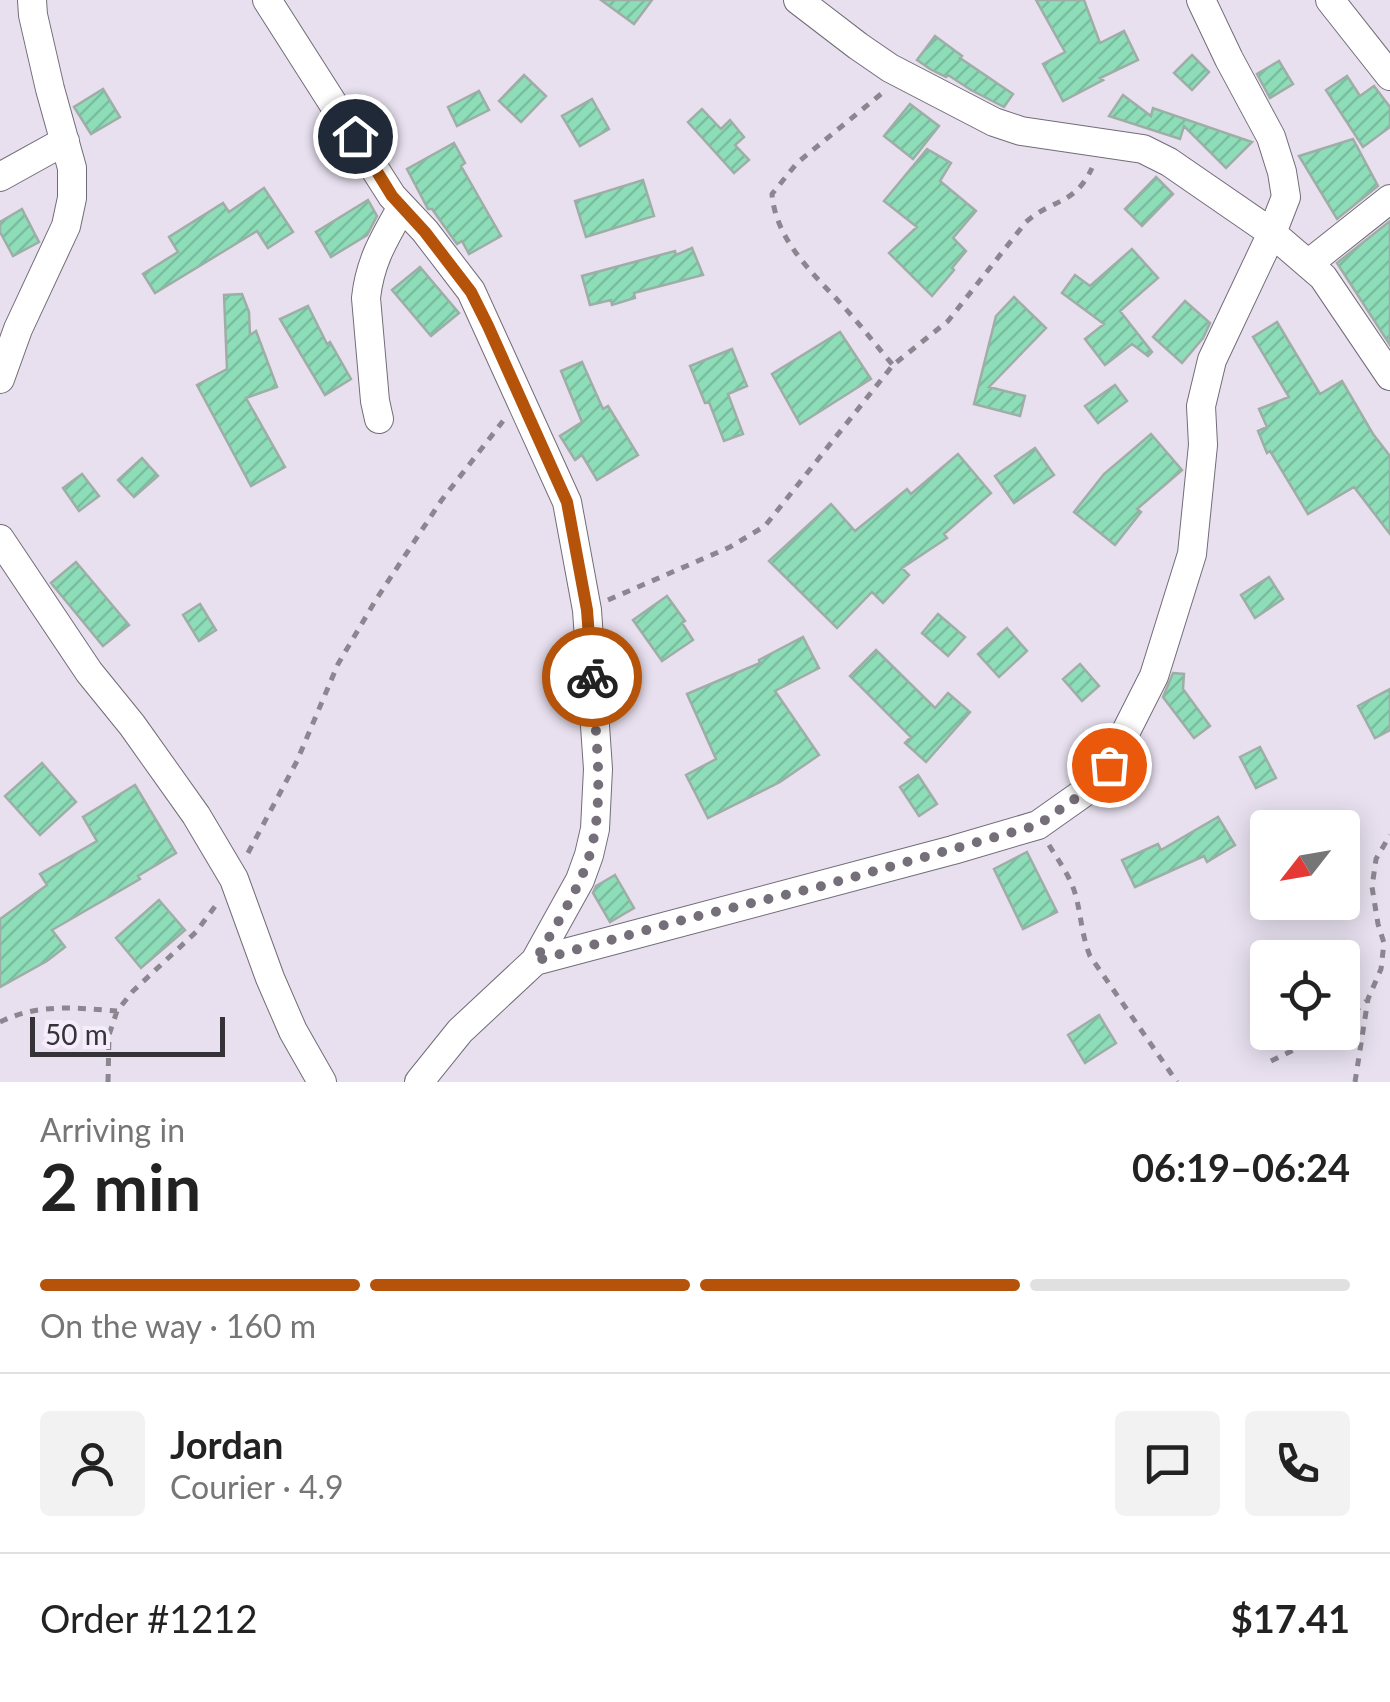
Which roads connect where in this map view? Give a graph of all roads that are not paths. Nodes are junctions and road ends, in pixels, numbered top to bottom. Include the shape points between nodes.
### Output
1 (32, 0) edge
2 (267, 0) edge
3 (798, 0) edge
4 (1202, 0) edge
5 (1330, 0) edge
6 (1390, 76) edge
7 (64, 141) junction
8 (0, 177) edge
9 (1390, 199) edge
10 (402, 206) junction
11 (1272, 233) junction
12 (1308, 264) junction
13 (1390, 376) edge
14 (0, 379) edge
15 (379, 419) dead end
16 (0, 539) edge
17 (535, 961) junction
18 (322, 1082) edge
19 (419, 1082) edge

1 - 7 street
2 - 10 street
3 - 11 street via 904,75 1008,127 1157,155
4 - 11 street via 1282,172 1286,197
5 - 6 street
7 - 8 street
7 - 14 street via 72,168 66,226
9 - 12 street
10 - 15 street via 378,248 366,298
10 - 17 street via 471,292 520,399 567,502 587,610 596,829 580,880
11 - 12 street
11 - 17 street via 1212,360 1201,406 1192,554 1154,676 1096,784 1038,825
12 - 13 street via 1332,287
16 - 18 street via 234,879 285,1013
17 - 19 street via 460,1032

